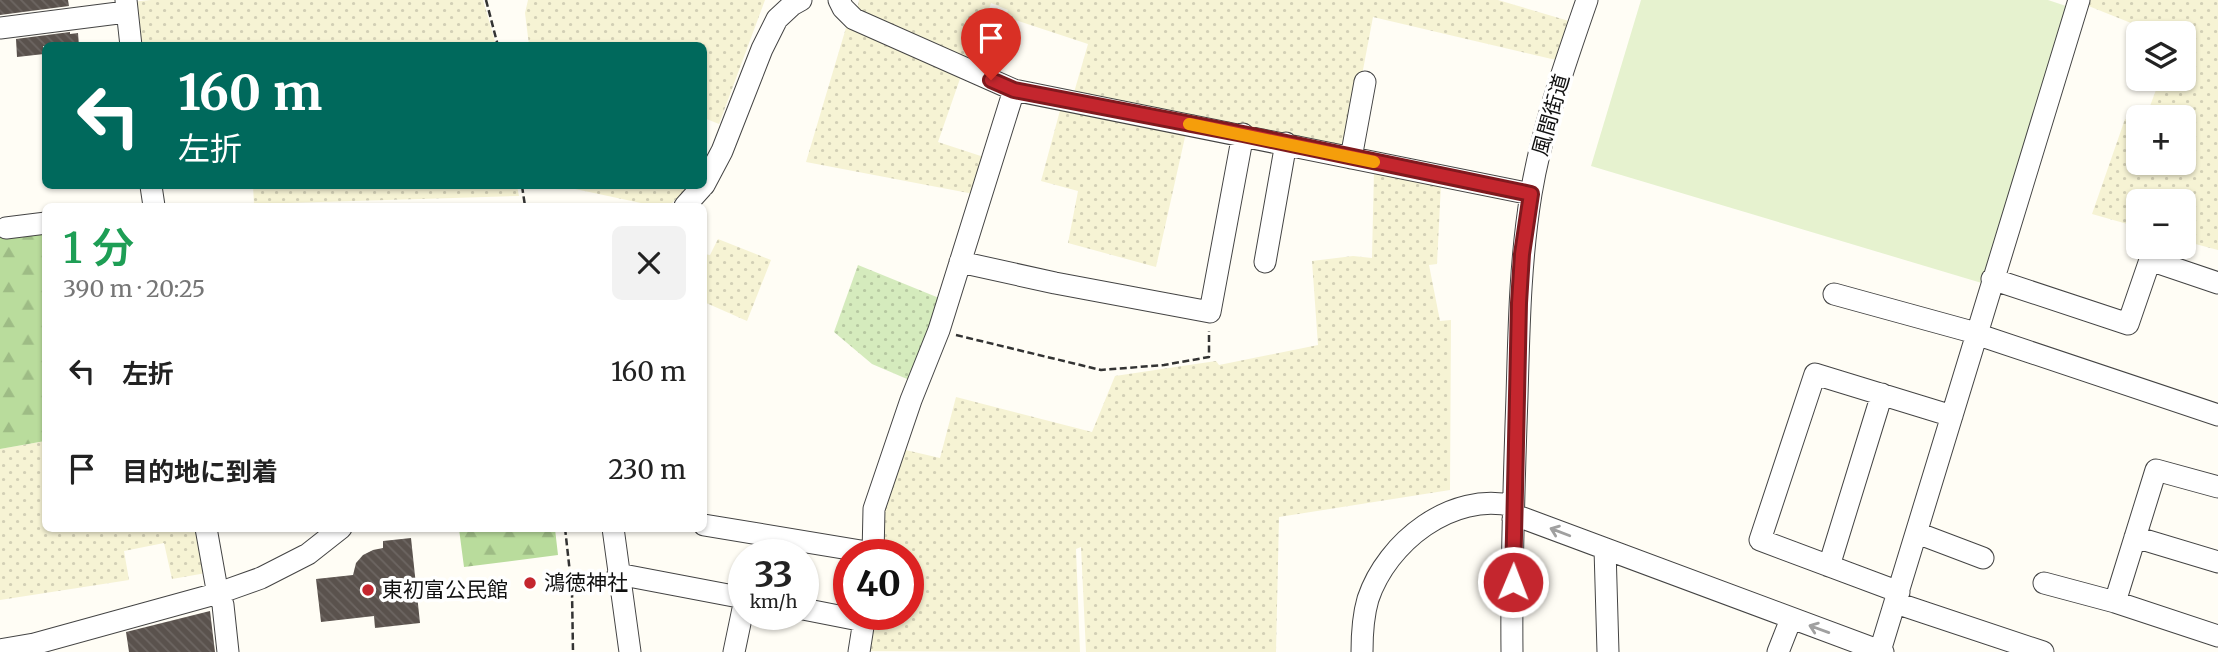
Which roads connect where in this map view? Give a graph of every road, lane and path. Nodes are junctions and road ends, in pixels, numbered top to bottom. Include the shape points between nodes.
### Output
1 (486, 0) edge
2 (801, 0) edge
3 (839, 0) edge
4 (1587, 0) edge
5 (2079, 0) edge
6 (126, 6) edge
7 (0, 28) edge
8 (130, 42) edge
9 (498, 42) edge
10 (1365, 82) dead end
11 (1014, 90) junction
12 (1243, 134) junction
13 (1286, 143) junction
14 (1352, 158) junction
15 (707, 178) edge
16 (700, 189) edge
17 (1531, 194) junction
18 (688, 203) edge
19 (42, 224) edge
20 (6, 228) dead end
21 (960, 262) junction
22 (1265, 262) dead end
23 (1993, 279) junction
24 (2218, 283) edge
25 (1834, 294) dead end
26 (1210, 312) junction
27 (939, 330) junction
28 (1976, 334) junction
29 (1882, 394) junction
30 (2218, 415) edge
31 (1952, 416) junction
32 (2218, 487) edge
33 (1513, 512) junction
34 (707, 526) edge
35 (207, 532) edge
36 (336, 532) edge
37 (565, 532) edge
38 (613, 532) edge
39 (1917, 533) junction
40 (757, 534) junction
41 (2135, 537) junction
42 (756, 539) edge
43 (873, 539) edge
44 (833, 547) edge
45 (1605, 549) junction
46 (1983, 558) dead end
47 (2218, 562) edge
48 (1829, 566) junction
49 (618, 574) junction
50 (2044, 583) dead end
51 (219, 593) junction
52 (728, 595) edge
53 (1898, 598) junction
54 (2115, 602) junction
55 (1791, 619) junction
56 (739, 630) edge
57 (862, 630) edge
58 (2218, 636) edge
59 (0, 650) edge
60 (1611, 651) edge
61 (1882, 651) edge
62 (228, 652) edge
63 (573, 652) edge
64 (630, 652) edge
65 (734, 652) edge
66 (859, 652) edge
67 (1362, 652) edge
68 (1512, 652) edge
69 (1778, 652) edge
70 (2043, 652) edge

1 - 9 path
2 - 15 street via 777,19
3 - 11 street via 854,19
4 - 17 street, 風間街道 via 1551,107
5 - 23 street
6 - 7 street
6 - 8 street
10 - 14 street
11 - 12 street
11 - 21 street
12 - 13 street
12 - 26 street
13 - 14 street
13 - 22 street
14 - 17 street
16 - 18 street
17 - 33 street, 風間街道 via 1519,303
19 - 20 street
21 - 26 street
21 - 27 street
23 - 24 street via 2128,324 2150,260
23 - 28 street
25 - 28 street
26 - 27 path via 1209,357 1101,370
27 - 43 street via 874,509
28 - 30 street
28 - 31 street
29 - 31 street
29 - 48 street
29 - 48 street via 1815,373 1760,540
31 - 39 street
32 - 41 street via 2156,470
45 -> 33 street
33 - 67 street via 1497,502 1473,504 1415,532 1377,578 1363,622
33 - 68 street, 風間街道
34 - 40 street
35 - 51 street
36 - 51 street via 308,554
37 - 63 path
38 - 49 street
39 - 46 street
39 - 53 street
40 - 42 street
40 - 44 street
41 - 47 street
41 - 54 street
45 - 55 street
45 - 60 street
48 - 53 street
49 - 52 street
49 - 64 street
50 - 54 street
51 - 59 street
51 - 62 street
53 - 61 street
53 - 70 street
54 - 58 street
61 -> 55 street
55 - 69 street
56 - 65 street
57 - 66 street

